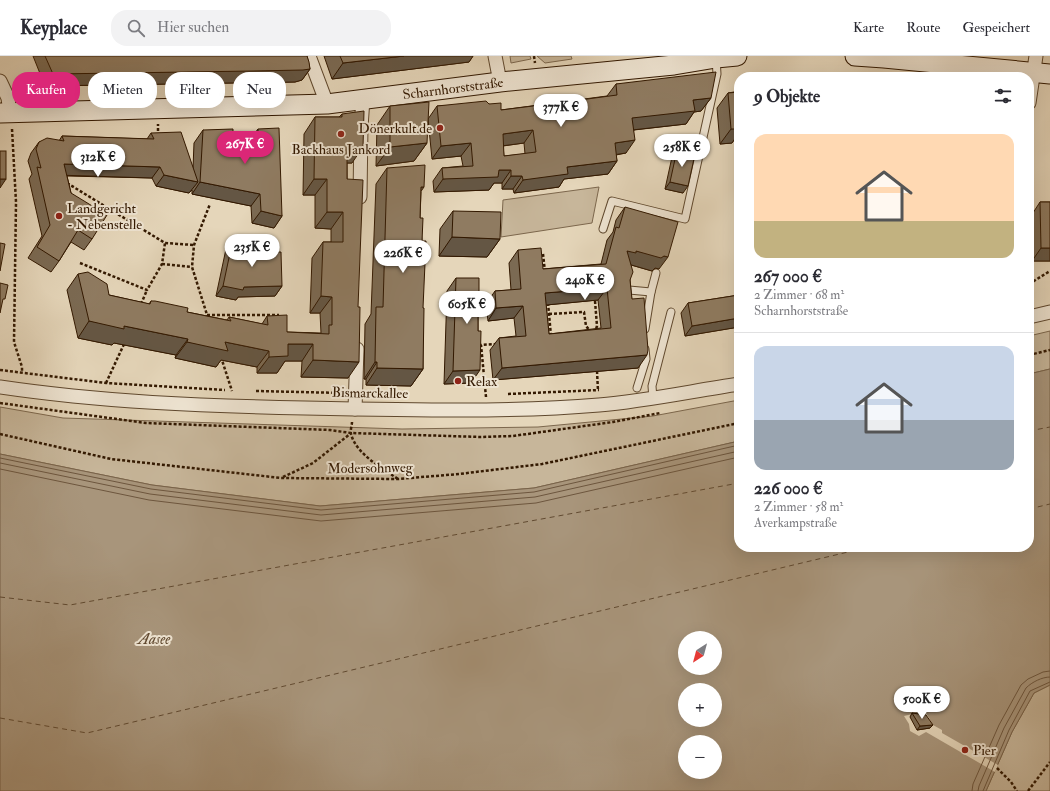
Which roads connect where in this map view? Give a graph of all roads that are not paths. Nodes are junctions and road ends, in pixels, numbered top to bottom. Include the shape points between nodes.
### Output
1 (309, 56) edge
2 (495, 56) edge
3 (737, 56) edge
4 (854, 56) edge
5 (716, 58) junction
6 (1040, 68) edge
7 (0, 81) edge
8 (500, 82) junction
9 (1034, 87) edge
10 (363, 99) junction
11 (327, 104) junction
12 (5, 113) edge
13 (359, 213) edge
14 (604, 229) dead end
15 (656, 273) dead end
16 (629, 290) edge
17 (651, 292) junction
18 (671, 312) dead end
19 (1050, 312) edge
20 (1034, 316) edge
21 (357, 339) edge
22 (734, 385) edge
23 (0, 387) edge
24 (637, 388) dead end
25 (653, 399) junction
26 (355, 409) junction

1 - 11 street
2 - 8 street
3 - 5 street, Scharnhorststraße
4 - 6 street
5 - 8 street, Scharnhorststraße via 674,65
5 - 14 lane via 717,74 685,219 612,201
6 - 9 street
7 - 12 street via 8,98
8 - 10 street, Scharnhorststraße
10 - 11 street, Scharnhorststraße
10 - 13 street
11 - 12 street, Scharnhorststraße
15 - 17 lane
16 - 17 lane
17 - 24 lane via 644,337 646,359
18 - 25 lane via 652,386
19 - 20 street
21 - 26 street
22 - 25 street, Bismarckallee
23 - 26 street, Bismarckallee via 102,398 227,406
25 - 26 street, Bismarckallee via 529,409

